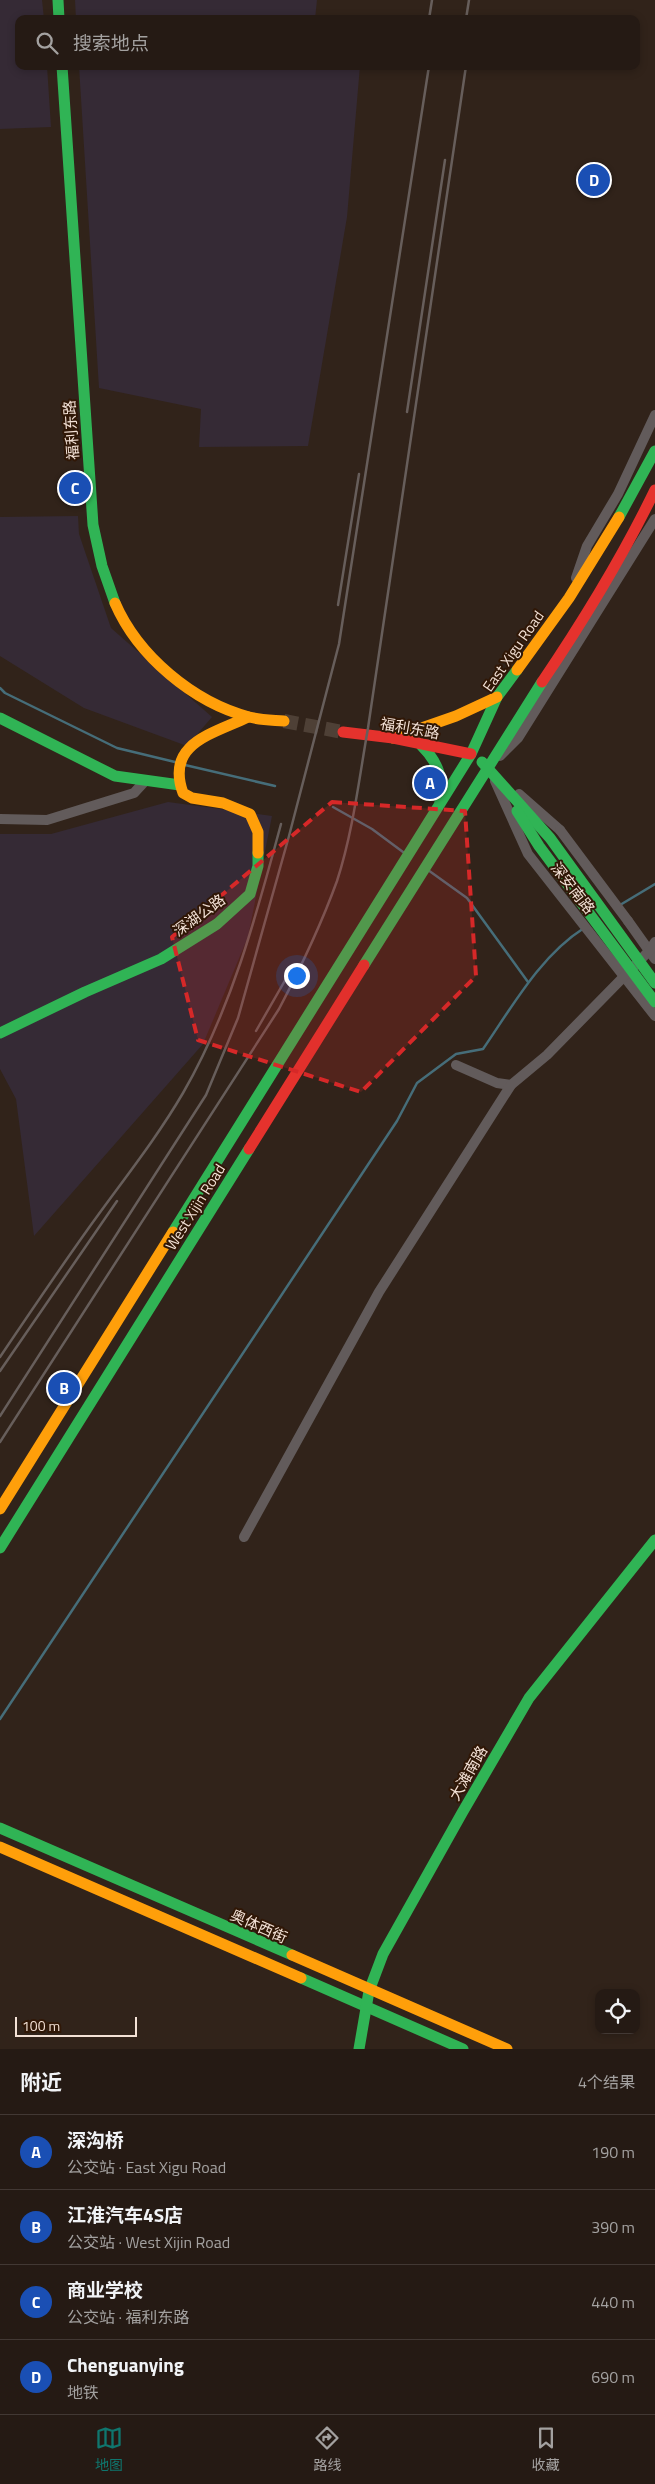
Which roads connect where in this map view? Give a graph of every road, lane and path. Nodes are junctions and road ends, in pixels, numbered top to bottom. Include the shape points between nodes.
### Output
1 (58, 0) edge
2 (59, 15) edge
3 (62, 70) edge
4 (655, 415) edge
5 (655, 451) edge
6 (655, 490) edge
7 (655, 519) edge
8 (569, 598) junction
9 (497, 697) junction
10 (248, 717) junction
11 (0, 718) edge
12 (284, 721) tunnel mouth
13 (343, 732) tunnel mouth
14 (393, 738) junction
15 (421, 745) junction
16 (471, 754) junction
17 (488, 767) junction
18 (146, 780) junction
19 (180, 785) junction
20 (440, 802) junction
21 (0, 819) edge
22 (399, 871) joint
23 (605, 936) junction
24 (653, 951) edge
25 (631, 969) junction
26 (655, 983) edge
27 (655, 1002) edge
28 (655, 1016) edge
29 (0, 1033) edge
30 (456, 1065) dead end
31 (511, 1085) junction
32 (0, 1509) edge
33 (244, 1537) dead end
34 (655, 1540) edge
35 (0, 1548) edge
36 (0, 1828) edge
37 (4, 1849) edge
38 (369, 1991) junction
39 (366, 2008) junction
40 (359, 2049) edge
41 (464, 2049) edge
42 (507, 2049) edge

1 - 2 main road
3 - 10 main road, 福利东路 via 93,525 102,570 116,606 133,636 164,669 199,695
4 - 8 street via 618,494 587,546
5 - 8 main road, East Xigu Road via 610,533
6 - 17 main road via 629,544 583,621
7 - 17 street via 518,738
8 - 9 main road, East Xigu Road
9 - 14 main road via 456,716
9 - 16 main road, East Xigu Road
10 - 12 main road, 福利东路
10 - 19 main road via 190,745 178,770
11 - 18 main road via 115,776
13 - 14 main road, 福利东路
14 - 15 main road, 福利东路
15 - 16 main road, 福利东路
15 - 20 main road via 441,770
16 - 17 main road
16 - 20 main road, East Xigu Road
17 - 23 main road, 深安南路 via 539,846
17 - 23 main road, 深安南路 via 550,838
17 - 23 street, 深安南路 via 528,854
17 - 24 street, 深安南路, bridge via 560,830
17 - 35 main road, West Xijin Road
18 - 19 main road
18 - 21 street via 134,793 47,820
19 - 29 main road, 深湖公路 via 183,793 192,798 223,802 250,814 258,832 258,866 250,894 217,924 161,959
20 - 22 main road, East Xigu Road
22 - 32 main road, West Xijin Road
23 - 25 main road, 深安南路
24 - 25 street
25 - 26 main road, 深安南路
25 - 27 main road, 深安南路
25 - 28 street, 深安南路
25 - 31 street via 547,1055
30 - 31 street via 497,1083
31 - 33 street via 379,1292
34 - 38 main road, 大滩南路 via 529,1698 383,1954
36 - 38 main road, 奥体西街
37 - 39 main road, 奥体西街
38 - 39 main road, 大滩南路
38 - 42 main road, 奥体西街
39 - 40 main road, 大滩南路
39 - 41 main road, 奥体西街

